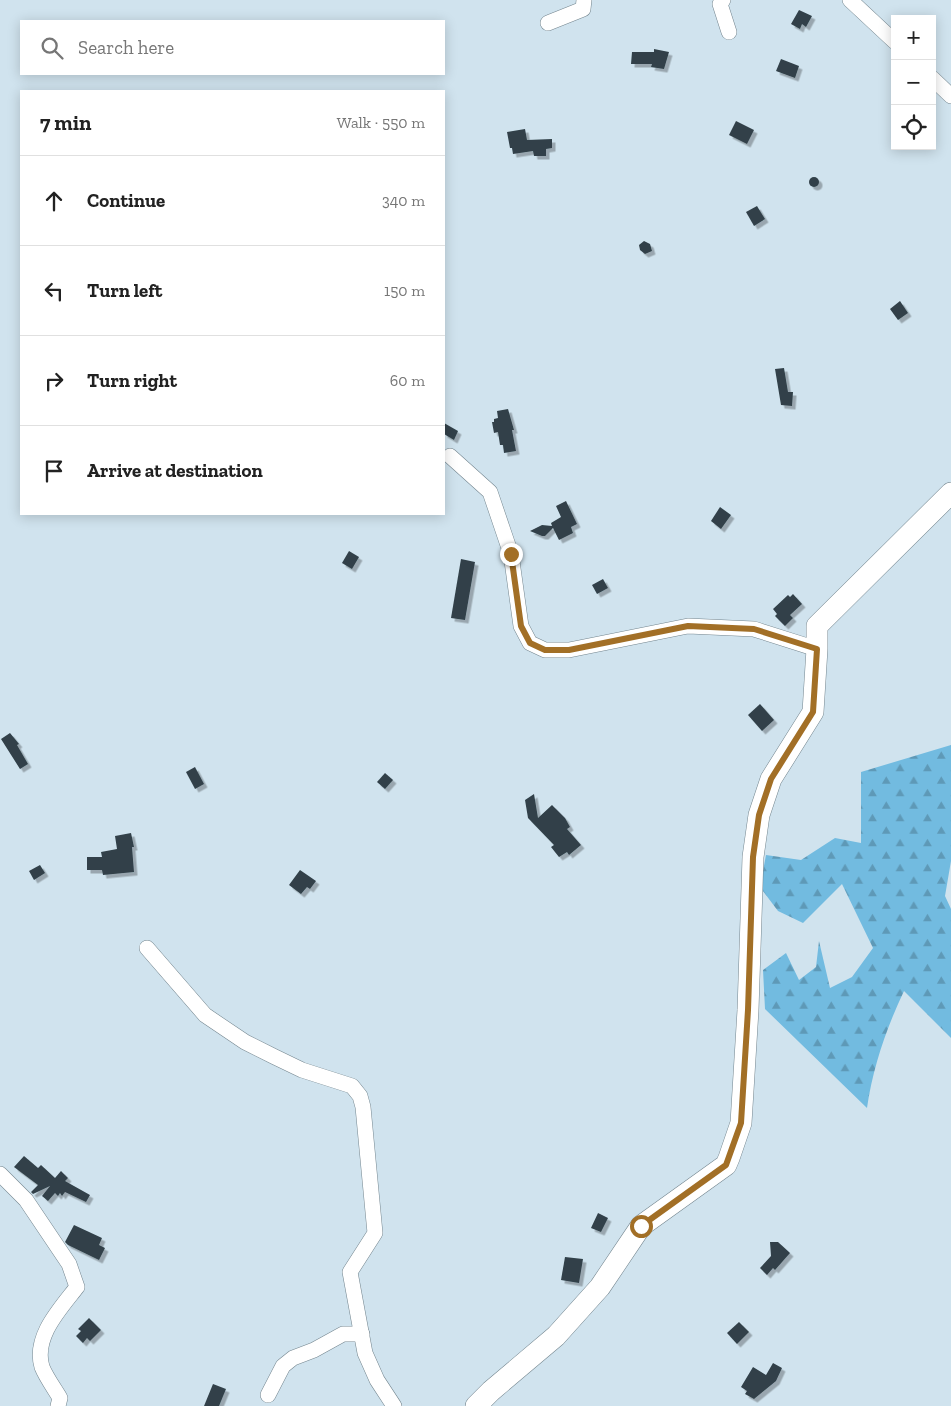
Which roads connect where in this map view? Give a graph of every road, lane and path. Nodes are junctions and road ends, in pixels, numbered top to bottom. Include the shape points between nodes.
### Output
1 (584, 0) edge
2 (722, 0) edge
3 (850, 0) edge
4 (548, 23) dead end
5 (729, 32) dead end
6 (891, 38) edge
7 (936, 82) edge
8 (951, 96) edge
9 (450, 456) dead end
10 (951, 492) edge
11 (817, 649) junction
12 (146, 948) dead end
13 (0, 1174) edge
14 (362, 1334) junction
15 (268, 1395) dead end
16 (58, 1406) edge
17 (394, 1406) edge
18 (476, 1406) edge

1 - 4 street via 583,8
2 - 5 street via 720,4
3 - 6 street
7 - 8 street
9 - 11 street via 490,492 511,554 521,626 530,643 545,650 569,650 688,626 754,629
10 - 11 street via 817,626
11 - 18 street via 813,712 771,779 759,815 753,857 741,1123 726,1165 641,1226 600,1287 556,1336
12 - 14 street via 205,1015 252,1046 302,1070 352,1086 360,1096 375,1233 350,1272
13 - 16 street via 26,1200 69,1264 77,1287 54,1317 40,1346 42,1367 60,1398
14 - 15 street via 343,1334 293,1358 282,1366
14 - 17 street via 365,1353 373,1371

